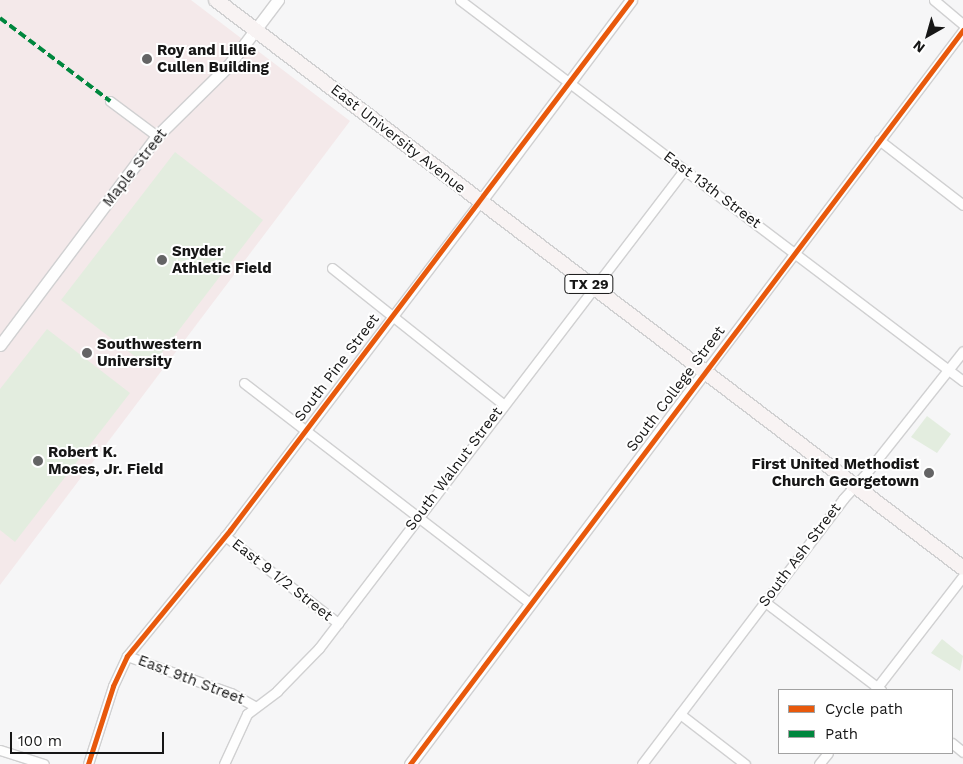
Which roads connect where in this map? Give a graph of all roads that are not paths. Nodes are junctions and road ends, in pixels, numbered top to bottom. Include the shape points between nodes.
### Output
1 (216, 0) edge
2 (278, 0) edge
3 (460, 0) edge
4 (631, 0) edge
5 (934, 0) edge
6 (963, 24) edge
7 (256, 30) junction
8 (963, 30) edge
9 (569, 83) junction
10 (110, 101) dead end
11 (157, 136) junction
12 (879, 140) junction
13 (684, 170) junction
14 (480, 202) junction
15 (963, 206) edge
16 (794, 252) junction
17 (332, 268) dead end
18 (593, 287) junction
19 (392, 317) junction
20 (13, 328) junction
21 (0, 335) edge
22 (0, 345) edge
23 (963, 351) edge
24 (948, 370) junction
25 (704, 373) junction
26 (963, 381) edge
27 (244, 383) dead end
28 (503, 404) junction
29 (305, 431) junction
30 (856, 484) junction
31 (417, 516) junction
32 (225, 536) junction
33 (963, 568) edge
34 (963, 576) edge
35 (765, 602) junction
36 (530, 603) junction
37 (338, 623) junction
38 (127, 656) junction
39 (878, 689) edge
40 (254, 706) junction
41 (680, 714) junction
42 (953, 744) edge
43 (0, 750) edge
44 (963, 752) edge
45 (827, 754) edge
46 (44, 764) edge
47 (88, 764) edge
48 (224, 764) edge
49 (410, 764) edge
50 (642, 764) edge
51 (745, 764) edge
52 (819, 764) edge

1 - 7 main road, East University Avenue / TX 29
2 - 7 street, Maple Street
3 - 9 street, East 13th Street
4 - 9 street, South Pine Street
5 - 6 street
7 - 11 street, Maple Street via 228,66
7 - 14 main road, East University Avenue / TX 29
8 - 12 street, South College Street
9 - 13 street, East 13th Street
9 - 14 street, South Pine Street
10 - 11 street
11 - 20 street, Maple Street
12 - 15 street
12 - 16 street, South College Street
13 - 16 street, East 13th Street
13 - 18 street, South Walnut Street
14 - 18 main road, East University Avenue / TX 29
14 - 19 street, South Pine Street
16 - 24 street, East 13th Street
16 - 25 street, South College Street
17 - 19 street
18 - 25 main road, East University Avenue / TX 29
18 - 28 street, South Walnut Street
19 - 28 street
19 - 29 street, South Pine Street
20 - 21 street
20 - 22 street, Maple Street
23 - 24 street, South Ash Street
24 - 26 street, East 13th Street
24 - 30 street, South Ash Street
25 - 30 main road, East University Avenue / TX 29
25 - 36 street, South College Street
27 - 29 street
28 - 31 street, South Walnut Street
29 - 31 street
29 - 32 street, South Pine Street
30 - 33 main road, East University Avenue / TX 29
30 - 35 street, South Ash Street
31 - 36 street
31 - 37 street, South Walnut Street
32 - 37 street, East 9 1/2 Street
32 - 38 street, South Pine Street
34 - 39 street
35 - 39 street
35 - 41 street, South Ash Street
36 - 49 street, South College Street
37 - 40 street, South Walnut Street via 289,679
38 - 40 street, East 9th Street via 231,693
38 - 47 street, South Pine Street via 113,686
40 - 48 street, South Walnut Street via 241,722
41 - 50 street, South Ash Street
41 - 51 street
42 - 44 street
43 - 46 street
45 - 52 street

